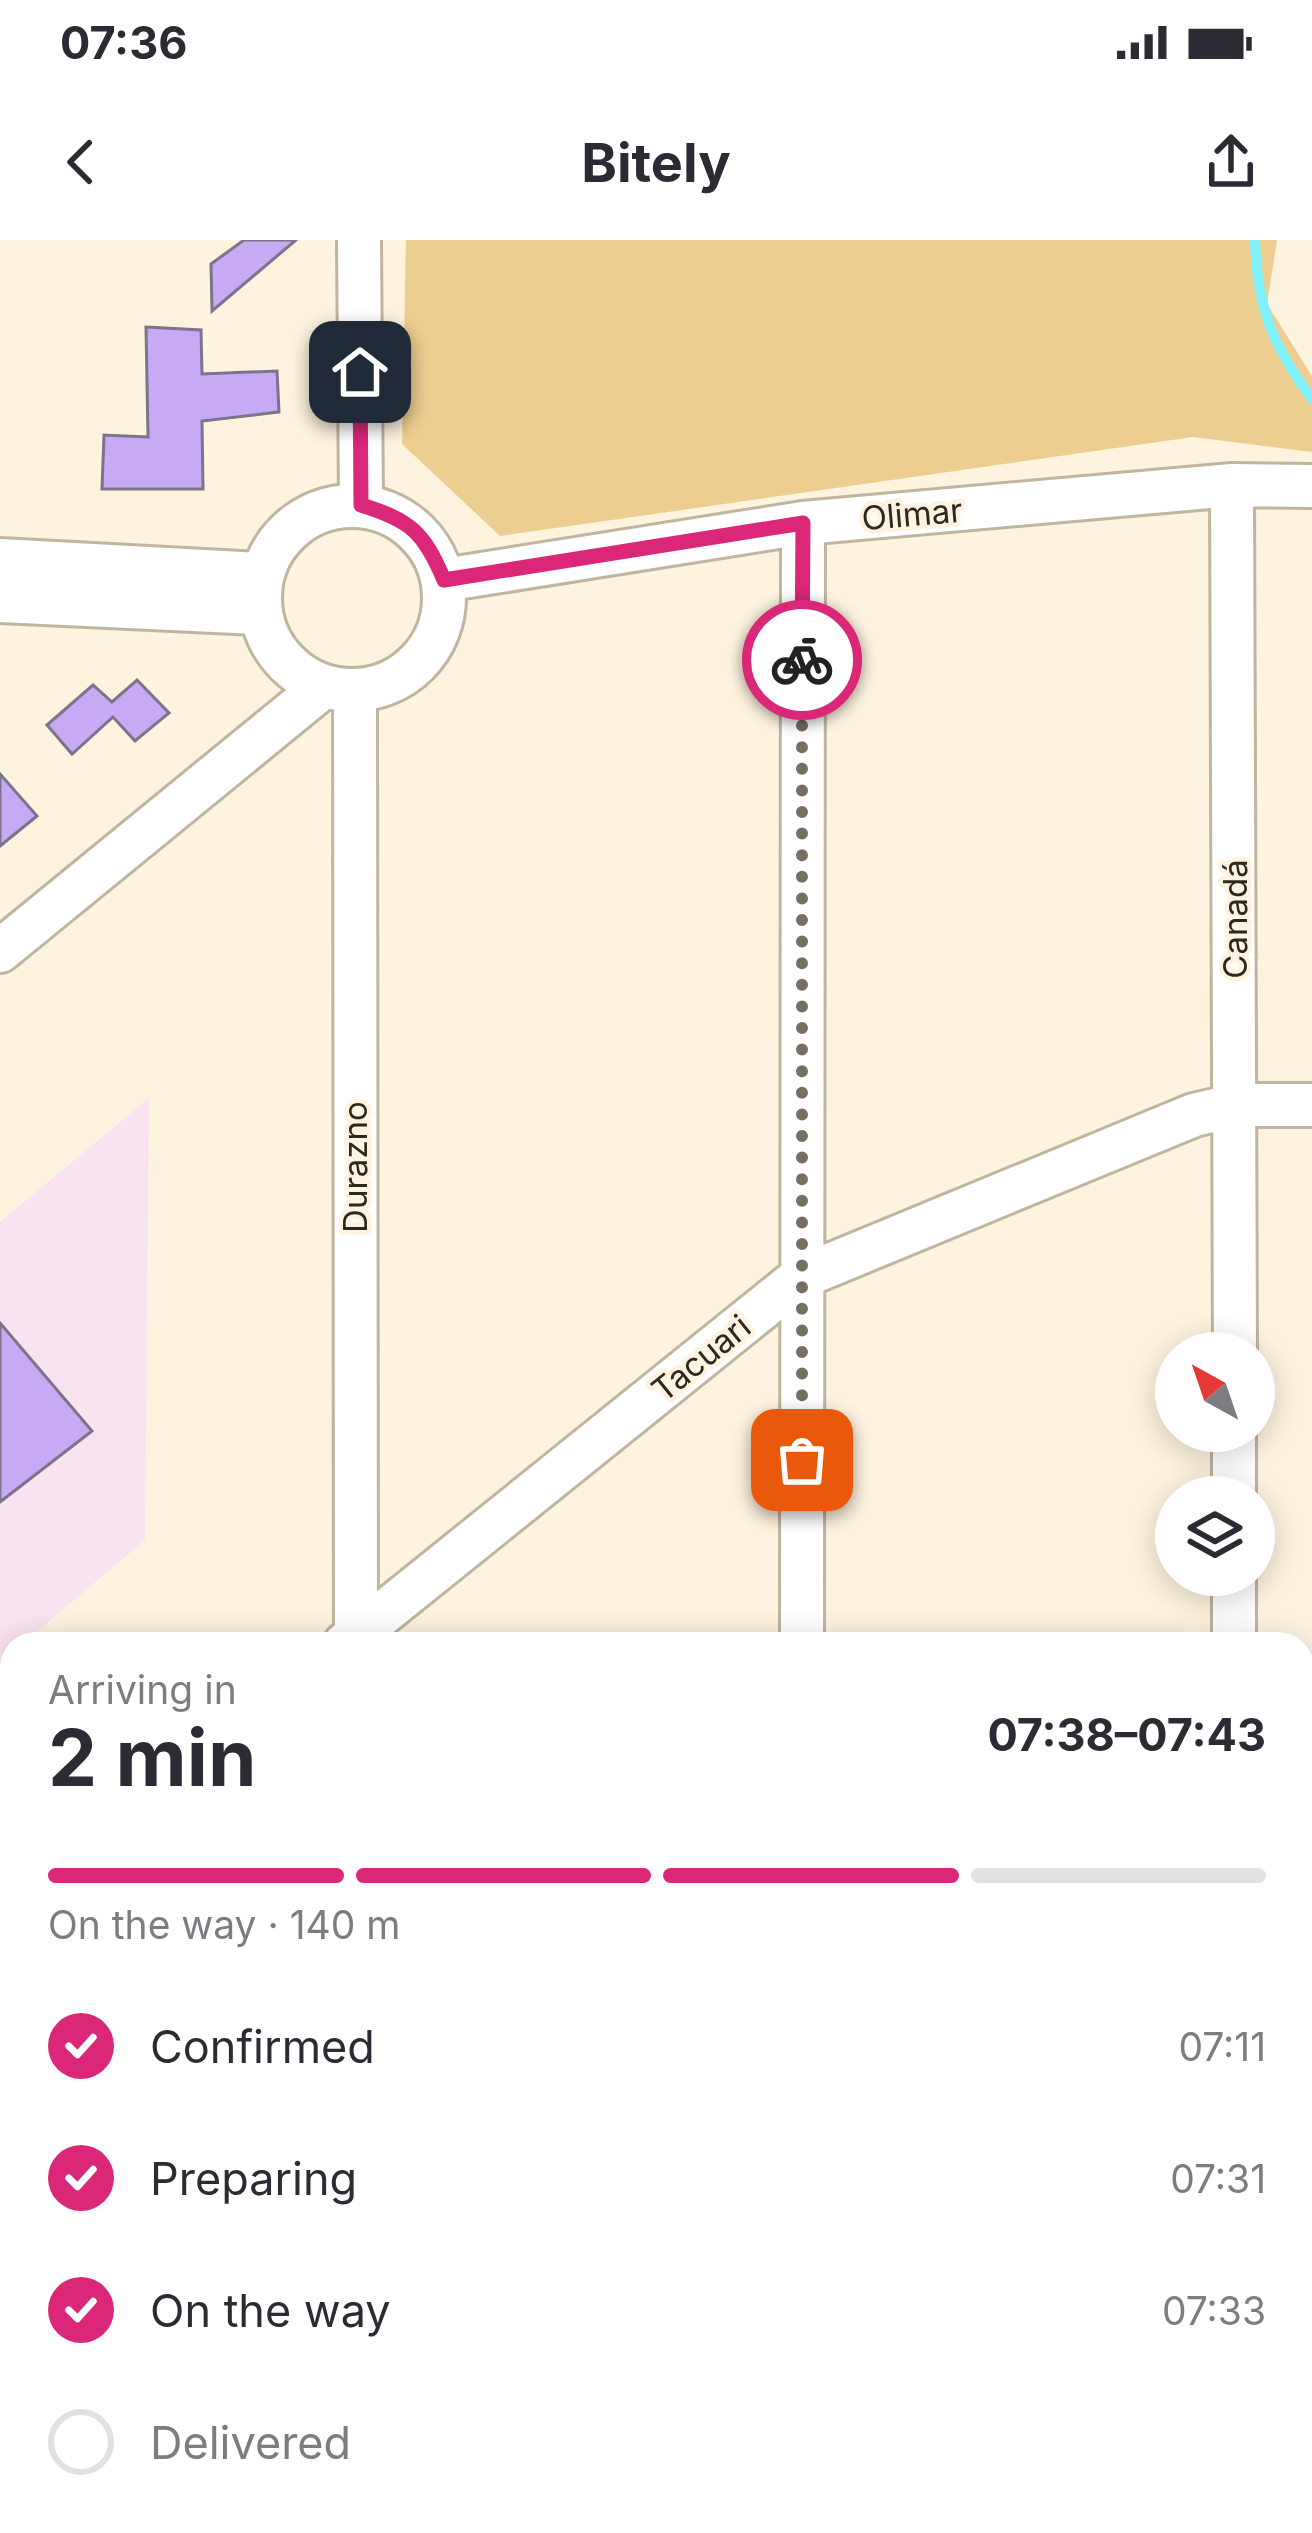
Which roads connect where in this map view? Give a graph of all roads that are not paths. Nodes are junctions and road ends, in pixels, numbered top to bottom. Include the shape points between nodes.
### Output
1 (359, 240) edge
2 (1232, 485) junction
3 (1312, 486) edge
4 (361, 505) junction
5 (803, 523) junction
6 (0, 560) edge
7 (444, 580) junction
8 (260, 594) junction
9 (0, 601) edge
10 (339, 689) junction
11 (0, 951) edge
12 (1236, 1105) junction
13 (1312, 1105) edge
14 (801, 1277) junction
15 (1235, 1332) edge
16 (1234, 1596) edge
17 (352, 1632) edge
18 (363, 1632) edge
19 (802, 1632) edge
20 (1234, 1632) edge

1 - 4 street
2 - 3 street, Olimar
2 - 5 street, Olimar
2 - 12 street, Canadá
4 - 7 street via 399,517 428,544
4 - 8 street via 317,511 282,536
5 - 7 street, Olimar
5 - 14 street
6 - 8 street
7 - 10 street via 434,643 413,668 386,684
8 - 9 street
8 - 10 street via 271,645 293,671
10 - 11 street
10 - 17 street, Durazno
12 - 13 street, Tacuari
12 - 14 street, Tacuari via 1193,1115
12 - 15 street, Canadá
14 - 18 street, Tacuari
14 - 19 street
16 - 20 street

